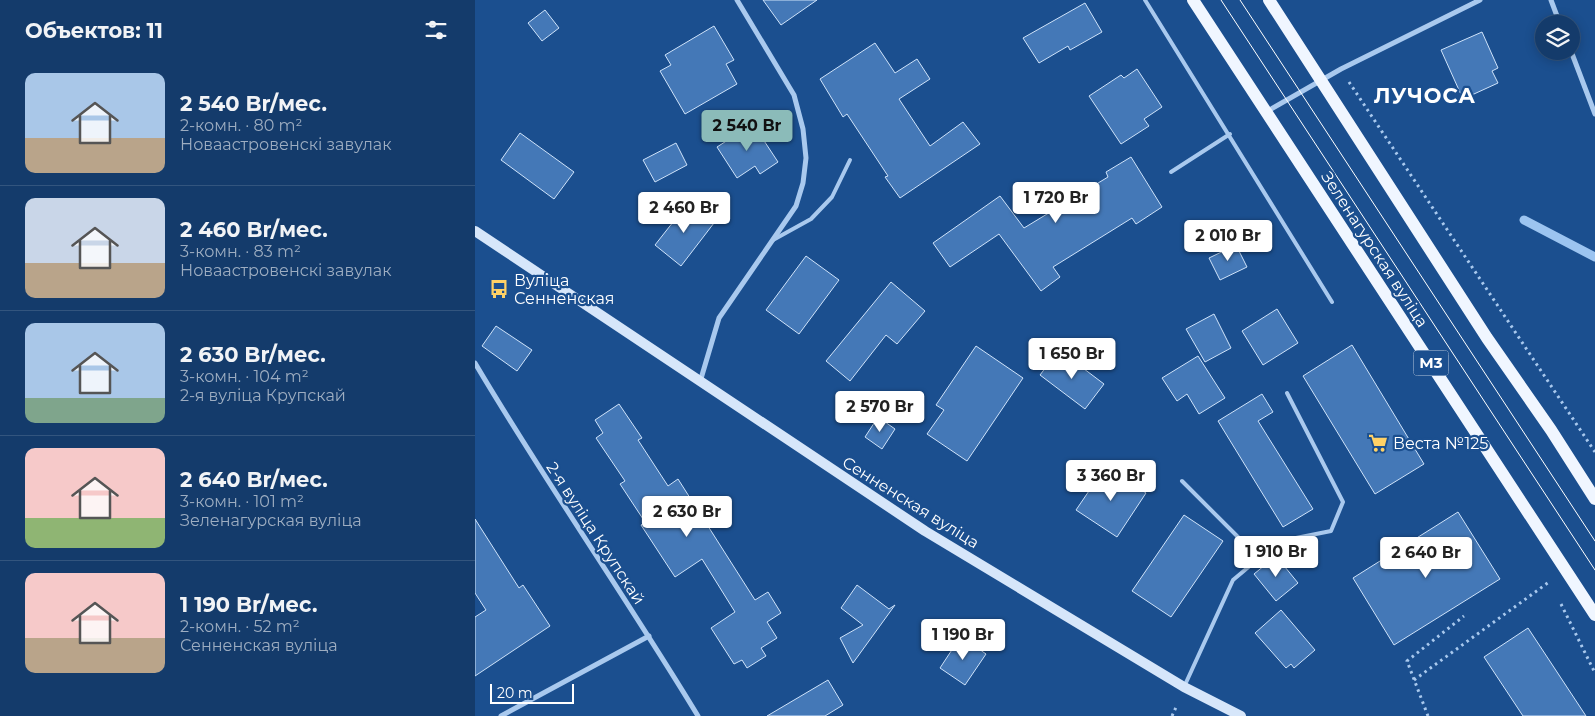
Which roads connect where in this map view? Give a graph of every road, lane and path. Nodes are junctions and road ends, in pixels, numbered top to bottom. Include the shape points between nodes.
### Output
1 (737, 0) edge
2 (1145, 0) edge
3 (1193, 0) edge
4 (1269, 0) edge
5 (1480, 0) edge
6 (1551, 0) edge
7 (1557, 15) edge
8 (1574, 60) edge
9 (1341, 69) junction
10 (1321, 80) junction
11 (1265, 112) junction
12 (1595, 114) edge
13 (1230, 134) junction
14 (851, 160) dead end
15 (1171, 172) dead end
16 (475, 231) edge
17 (769, 243) junction
18 (1332, 302) dead end
19 (475, 363) edge
20 (700, 383) junction
21 (1287, 394) dead end
22 (1595, 452) edge
23 (1182, 480) dead end
24 (1595, 499) edge
25 (1256, 561) junction
26 (1549, 582) dead end
27 (1595, 615) edge
28 (1464, 616) dead end
29 (649, 636) junction
30 (1415, 680) junction
31 (1185, 687) junction
32 (501, 716) edge
33 (698, 716) edge
34 (1241, 716) edge
35 (1428, 716) edge

1 - 17 street via 794,95 803,129 806,158 803,183 796,206
2 - 13 lane
3 - 11 main road, Зеленагурская вуліца / М3
4 - 10 main road
5 - 9 street
6 - 7 street
8 - 12 street
9 - 10 street
9 - 22 path
10 - 11 street
10 - 24 main road
11 - 27 main road, Зеленагурская вуліца / М3
13 - 15 lane
13 - 18 lane
14 - 17 lane via 832,197 811,219
16 - 20 street, Сенненская вуліца
17 - 20 street via 719,318
19 - 29 street, 2-я вуліца Крупскай
20 - 31 street, Сенненская вуліца via 925,531
21 - 25 lane via 1343,502 1331,531 1291,539
23 - 25 lane via 1241,540
25 - 31 lane via 1233,580
26 - 30 path
28 - 30 path via 1407,661
29 - 32 street
29 - 33 street, 2-я вуліца Крупскай
30 - 35 path
31 - 34 street, Сенненская вуліца

